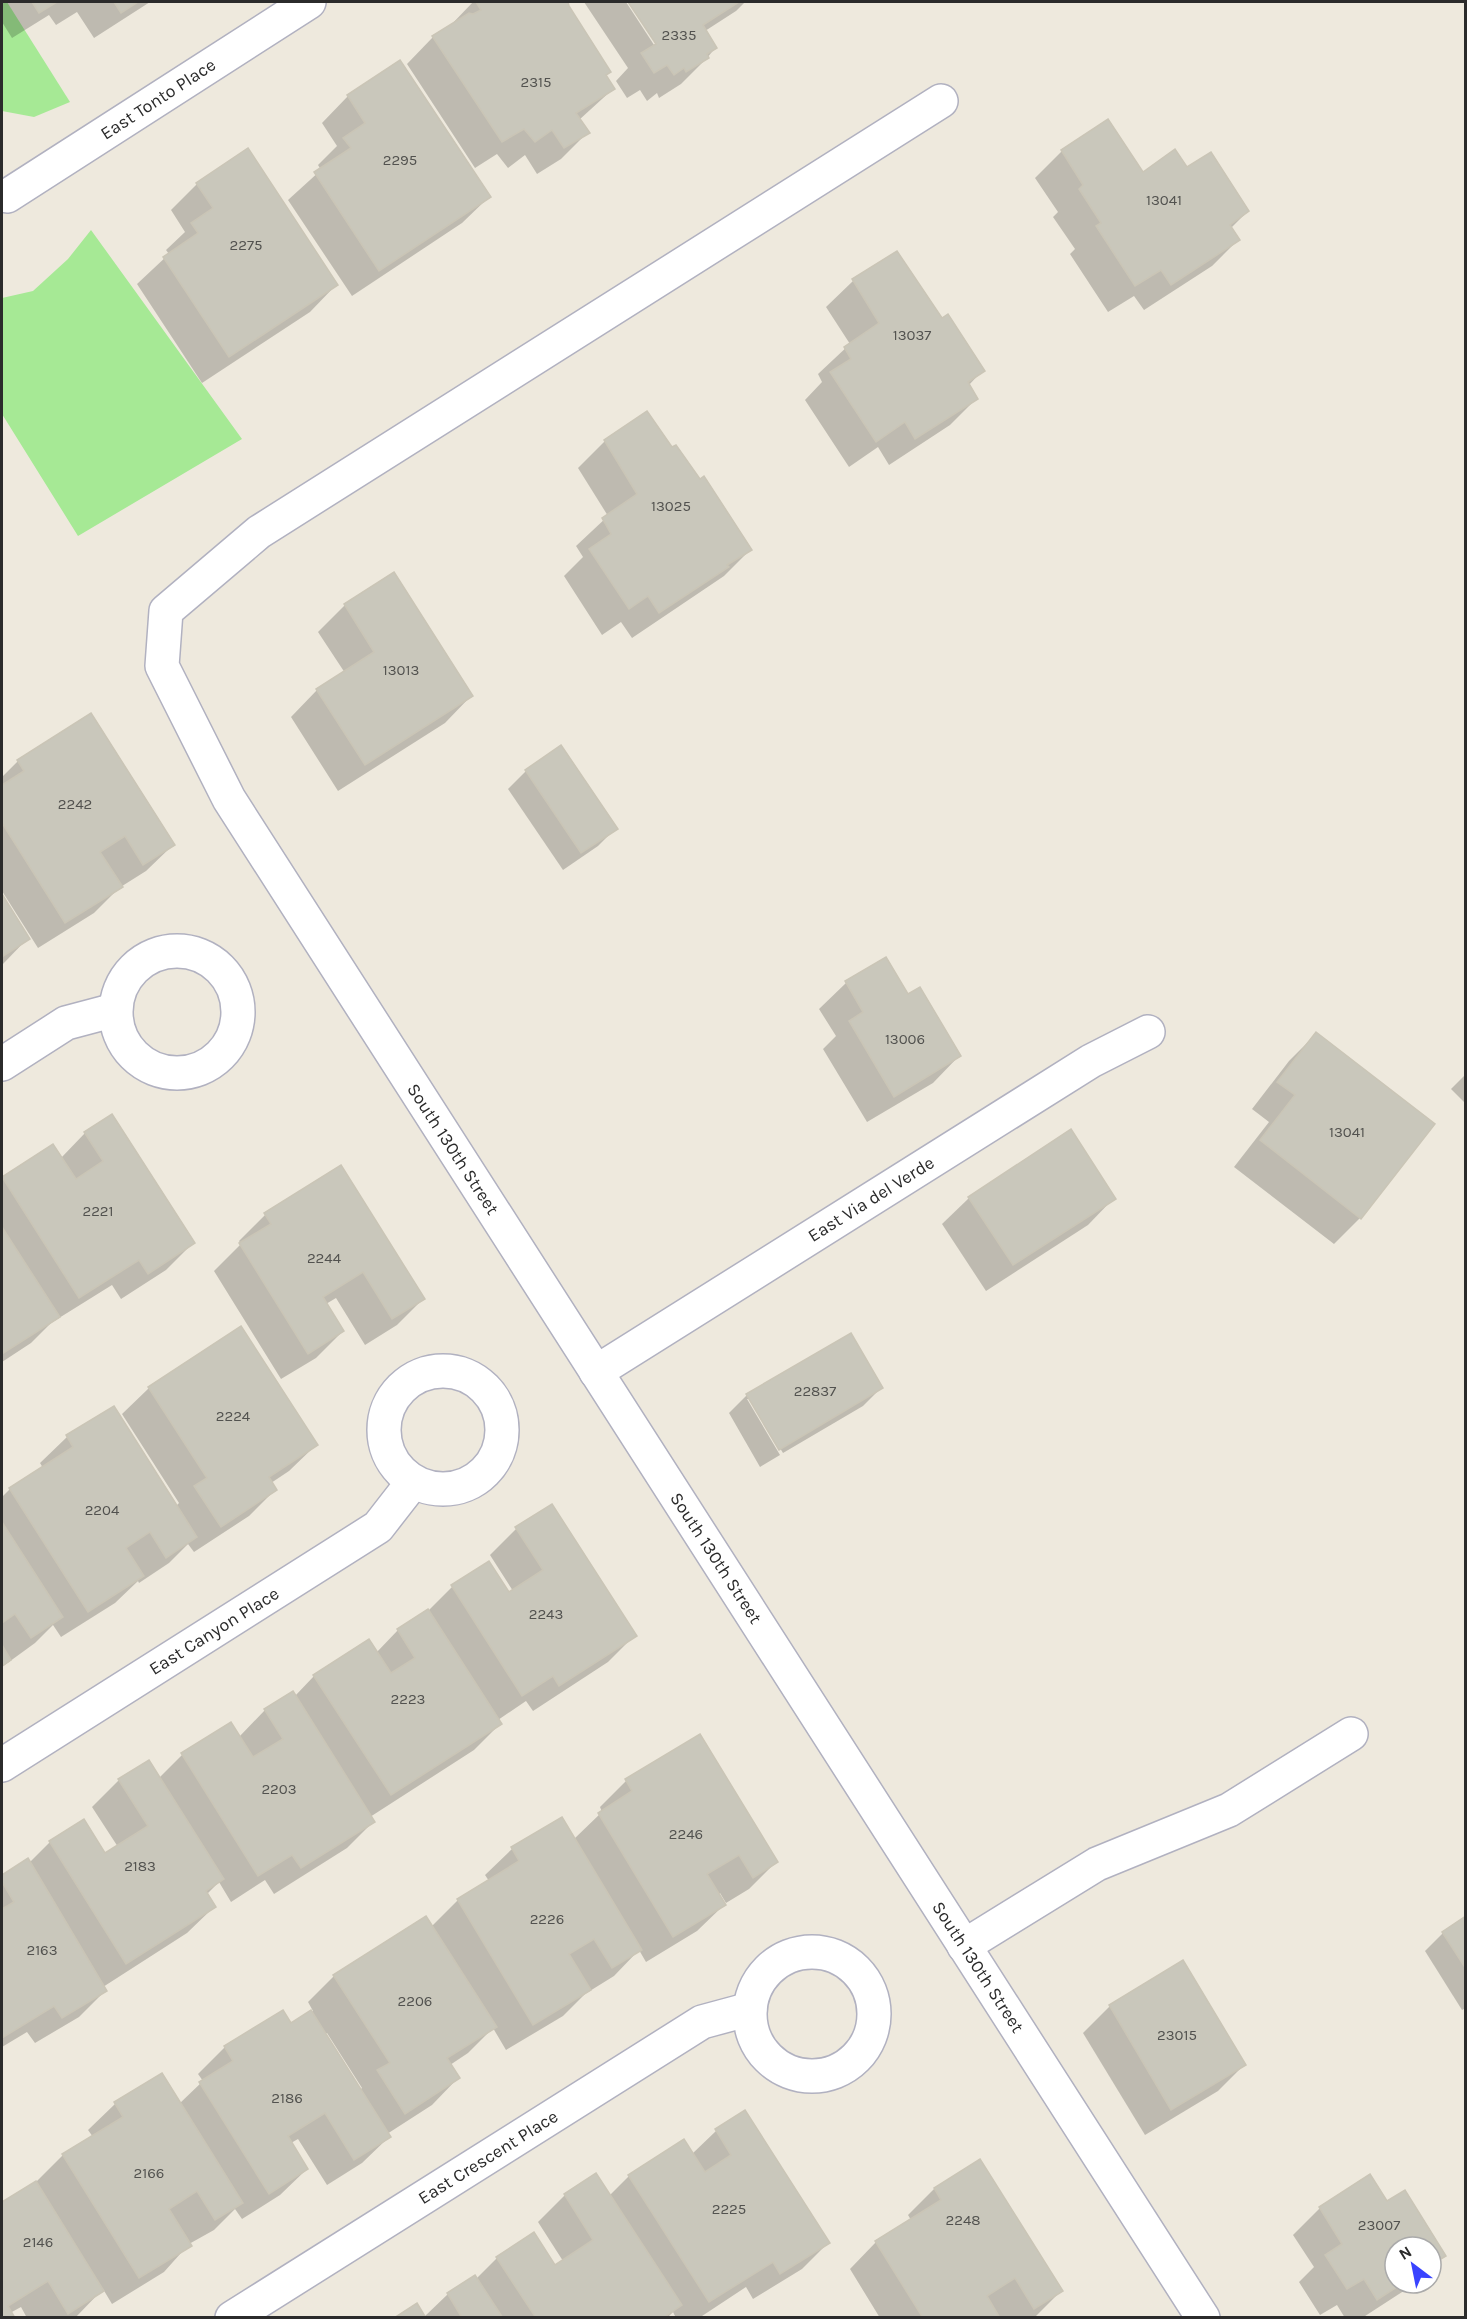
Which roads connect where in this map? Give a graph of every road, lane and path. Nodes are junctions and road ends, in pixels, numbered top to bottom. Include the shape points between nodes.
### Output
1 (309, 2) edge
2 (940, 100) dead end
3 (7, 196) dead end
4 (115, 1010) dead end
5 (1148, 1032) dead end
6 (2, 1064) edge
7 (596, 1372) junction
8 (413, 1482) dead end
9 (1351, 1734) dead end
10 (2, 1765) edge
11 (964, 1946) junction
12 (750, 2009) dead end
13 (232, 2318) edge
14 (1203, 2318) edge

1 - 3 street, East Tonto Place
2 - 7 street, South 130th Street via 259,532 166,611 162,666 229,799
4 - 6 street via 66,1023
5 - 7 street, East Via del Verde via 1091,1061
7 - 11 street, South 130th Street
8 - 10 street, East Canyon Place via 378,1527
9 - 11 street via 1229,1810 1097,1864
11 - 14 street, South 130th Street
12 - 13 street, East Crescent Place via 702,2022

